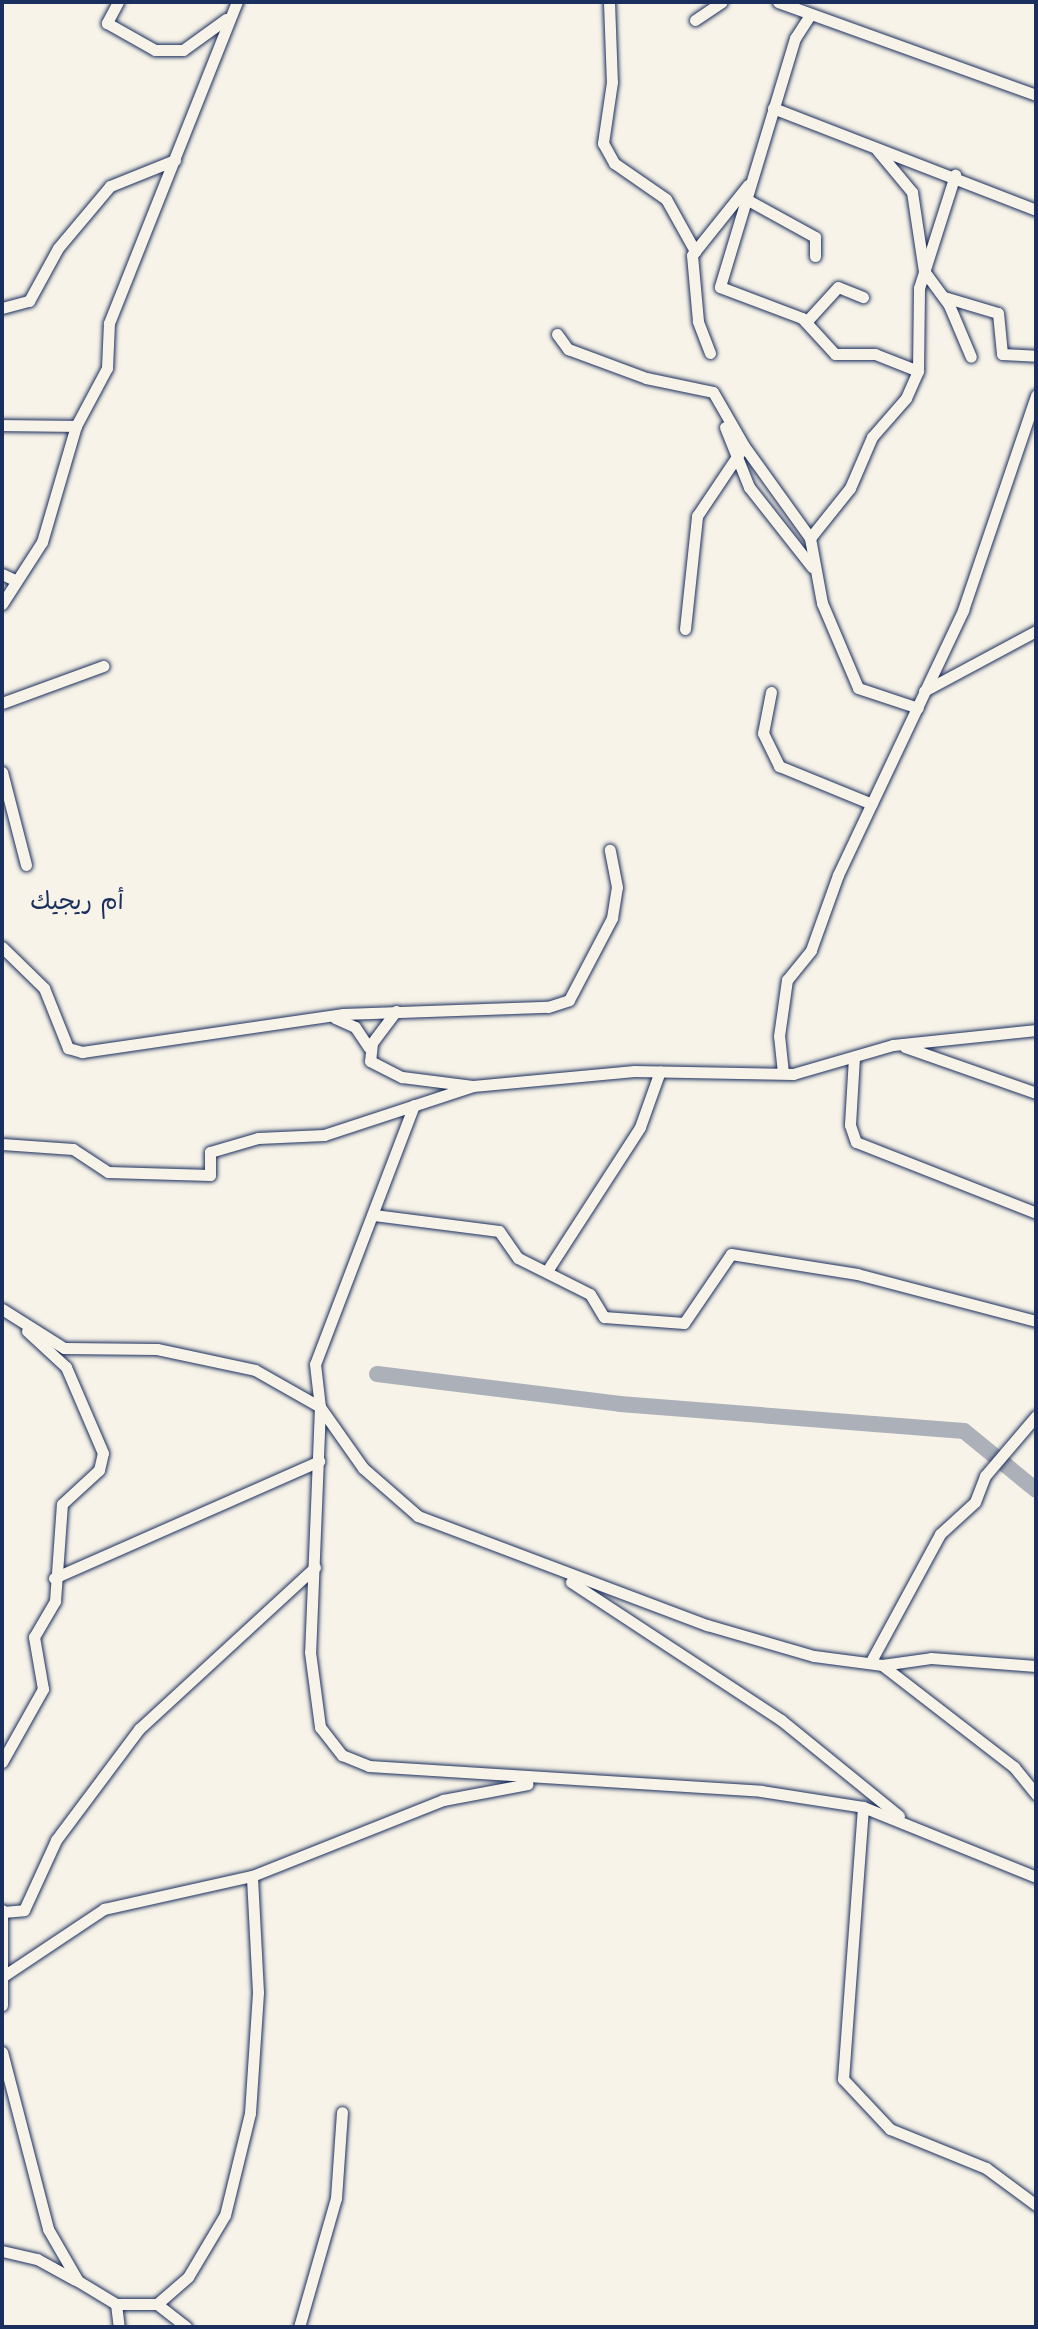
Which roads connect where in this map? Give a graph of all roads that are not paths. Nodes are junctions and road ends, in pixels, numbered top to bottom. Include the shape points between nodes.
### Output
1 (118, 2) edge
2 (237, 2) edge
3 (609, 2) edge
4 (722, 2) edge
5 (778, 2) edge
6 (810, 15) junction
7 (226, 19) junction
8 (695, 20) dead end
9 (1036, 95) edge
10 (773, 108) junction
11 (871, 144) junction
12 (175, 160) junction
13 (955, 175) junction
14 (751, 181) junction
15 (746, 199) junction
16 (1036, 210) edge
17 (695, 251) junction
18 (815, 256) dead end
19 (924, 271) junction
20 (863, 297) dead end
21 (943, 297) junction
22 (2, 308) edge
23 (802, 318) junction
24 (557, 334) dead end
25 (710, 353) dead end
26 (1036, 356) edge
27 (971, 357) dead end
28 (918, 369) junction
29 (1036, 395) edge
30 (2, 425) edge
31 (76, 426) junction
32 (741, 452) junction
33 (810, 538) junction
34 (2, 574) edge
35 (818, 578) junction
36 (15, 580) junction
37 (2, 604) edge
38 (685, 629) dead end
39 (1036, 631) edge
40 (103, 666) dead end
41 (924, 691) junction
42 (771, 692) dead end
43 (2, 703) edge
44 (918, 708) junction
45 (2, 772) edge
46 (872, 804) junction
47 (610, 850) dead end
48 (26, 865) dead end
49 (2, 947) edge
50 (396, 1011) junction
51 (313, 1017) junction
52 (1036, 1030) edge
53 (893, 1045) junction
54 (369, 1048) junction
55 (854, 1057) junction
56 (660, 1071) junction
57 (783, 1073) junction
58 (473, 1086) junction
59 (1036, 1093) edge
60 (414, 1105) junction
61 (2, 1144) edge
62 (1036, 1213) edge
63 (374, 1215) junction
64 (547, 1271) junction
65 (4, 1310) edge
66 (1036, 1321) edge
67 (320, 1407) junction
68 (1036, 1416) edge
69 (319, 1461) junction
70 (315, 1567) junction
71 (560, 1574) junction
72 (54, 1578) junction
73 (876, 1664) junction
74 (1036, 1666) edge
75 (2, 1762) edge
76 (540, 1782) junction
77 (1036, 1794) edge
78 (863, 1807) junction
79 (905, 1822) junction
80 (252, 1876) junction
81 (1036, 1877) edge
82 (2, 1911) edge
83 (4, 1975) edge
84 (2, 2005) edge
85 (2, 2052) edge
86 (342, 2112) dead end
87 (1036, 2205) edge
88 (2, 2251) edge
89 (78, 2281) junction
90 (116, 2304) junction
91 (157, 2304) junction
92 (119, 2327) edge
93 (186, 2327) edge
94 (299, 2327) edge

1 - 7 street via 107,23 155,50 183,50
2 - 7 street
3 - 17 street via 612,82 603,143 614,163 666,199
4 - 8 street
5 - 6 street
6 - 9 street
6 - 10 street via 795,38
7 - 12 street
10 - 11 street
10 - 14 street
11 - 13 street
11 - 19 street via 912,192
12 - 22 street via 110,186 58,248 29,301
12 - 31 street via 109,323 103,379
13 - 16 street
13 - 19 street
14 - 15 street
14 - 17 street
15 - 18 street via 815,237
15 - 23 street via 720,287
17 - 25 street via 698,321
19 - 21 street
19 - 28 street via 914,317
20 - 23 street via 838,287
21 - 26 street via 998,313 1002,354
21 - 27 street
23 - 28 street via 832,351 871,352
24 - 32 street via 568,349 646,378 713,392
28 - 33 street via 906,398 872,437 850,488
29 - 41 street via 963,610 946,632
30 - 31 street
31 - 36 street via 42,542
32 - 33 street
32 - 35 street via 758,501
32 - 38 street via 697,516
33 - 35 street
34 - 36 street
35 - 44 street via 858,688
36 - 37 street
39 - 41 street
40 - 43 street
41 - 44 street
42 - 46 street via 763,733 779,766
44 - 46 street
45 - 48 street
46 - 57 street via 811,950 787,980 779,1036
47 - 50 street via 616,904 569,1000 470,1014
49 - 51 street via 44,988 68,1048 82,1052
50 - 51 street
50 - 54 street
51 - 54 street via 345,1021
52 - 53 street
53 - 55 street
53 - 59 street via 925,1050
54 - 58 street via 370,1061 402,1077
55 - 57 street
55 - 62 street via 850,1125 856,1142
56 - 57 street
56 - 58 street
56 - 64 street via 640,1127
58 - 60 street
60 - 61 street via 324,1135 258,1138 210,1152 210,1175 108,1172 73,1149
60 - 63 street
63 - 64 street via 499,1231 518,1258
63 - 67 street via 315,1364
64 - 66 street via 590,1294 604,1317 684,1323 731,1254 857,1274
65 - 67 street via 64,1348 214,1358 255,1370
65 - 72 street via 66,1367 103,1453 99,1470 62,1504
67 - 69 street
67 - 71 street via 383,1490 418,1516
68 - 73 street via 985,1476 975,1502 940,1534
69 - 70 street
69 - 72 street
70 - 76 street via 310,1652 320,1727 342,1755 369,1766
70 - 82 street via 139,1729 56,1840 24,1910
71 - 73 street via 814,1656
71 - 79 street via 781,1720
72 - 75 street via 55,1601 34,1637 43,1689
73 - 74 street via 931,1658
73 - 77 street via 982,1741
76 - 78 street via 761,1791
76 - 80 street via 443,1800
78 - 79 street
78 - 87 street via 843,2079 890,2129 986,2168
79 - 81 street
80 - 83 street via 104,1909
80 - 91 street via 258,1992 250,2113 225,2215 188,2277
82 - 83 street
83 - 84 street
85 - 89 street via 48,2229
86 - 94 street via 336,2198
88 - 89 street via 37,2259
89 - 90 street
90 - 91 street
90 - 92 street
91 - 93 street

